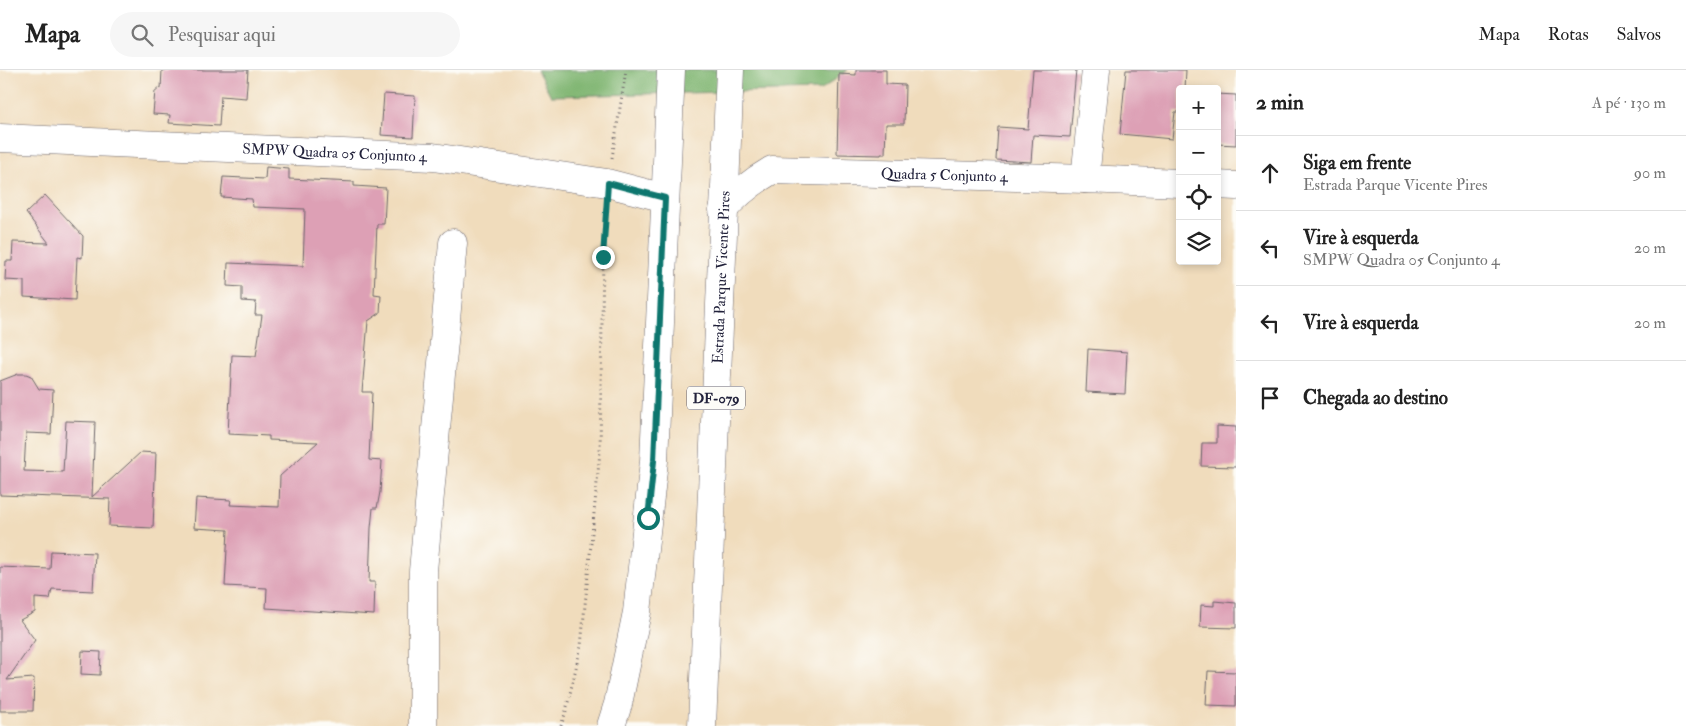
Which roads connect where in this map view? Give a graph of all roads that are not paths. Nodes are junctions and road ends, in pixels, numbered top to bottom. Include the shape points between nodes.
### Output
1 (671, 70) edge
2 (730, 70) edge
3 (1096, 70) edge
4 (0, 138) edge
5 (1086, 179) junction
6 (1176, 183) edge
7 (1221, 185) edge
8 (1236, 186) edge
9 (665, 198) junction
10 (724, 210) junction
11 (453, 243) dead end
12 (423, 726) edge
13 (611, 726) edge
14 (702, 726) edge

1 - 9 street
2 - 10 street, Estrada Parque Vicente Pires / DF-079
3 - 5 street
4 - 9 street, SMPW Quadra 05 Conjunto 4 via 433,157 608,183
5 - 6 street, Quadra 5 Conjunto 4
5 - 10 street, Quadra 5 Conjunto 4 via 772,170 736,194
7 - 8 street
9 - 13 street via 654,461 637,612
10 - 14 street, Estrada Parque Vicente Pires / DF-079
11 - 12 street via 423,572

